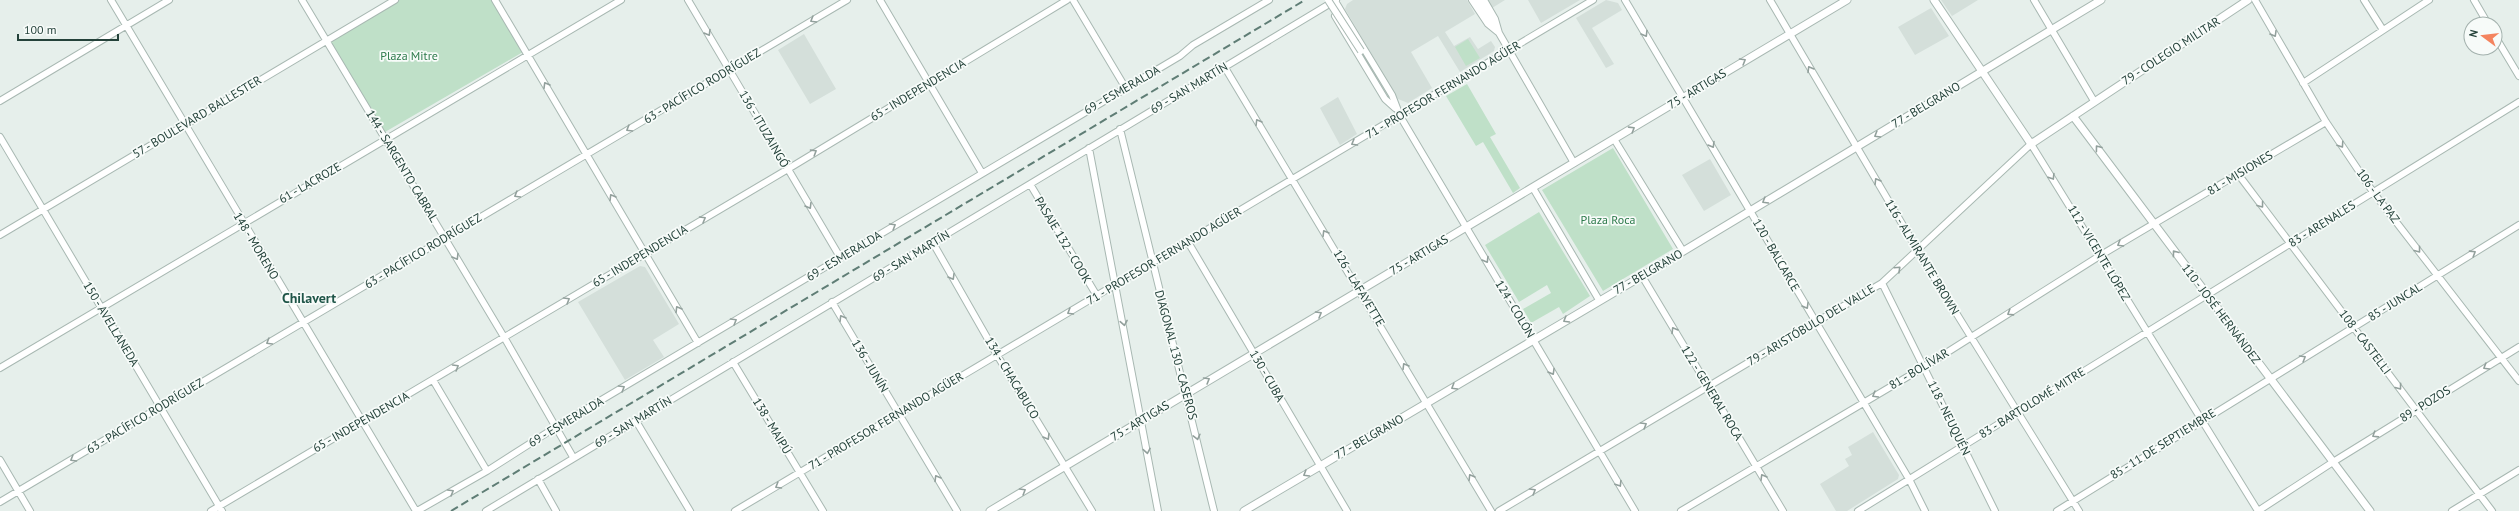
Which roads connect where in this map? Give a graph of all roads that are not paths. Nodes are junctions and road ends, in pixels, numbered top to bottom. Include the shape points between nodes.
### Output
1 (111, 0) edge
2 (169, 0) edge
3 (302, 0) edge
4 (395, 0) edge
5 (495, 0) edge
6 (621, 0) edge
7 (688, 0) edge
8 (847, 0) edge
9 (880, 0) edge
10 (1067, 0) edge
11 (1073, 0) edge
12 (1276, 0) edge
13 (1472, 0) edge
14 (1478, 0) edge
15 (1484, 0) edge
16 (1593, 0) edge
17 (1625, 0) edge
18 (1770, 0) edge
19 (1847, 0) edge
20 (1934, 0) edge
21 (2034, 0) edge
22 (2101, 0) edge
23 (2248, 0) edge
24 (2255, 0) edge
25 (2364, 0) edge
26 (2429, 0) edge
27 (2474, 0) edge
28 (1266, 1) edge
29 (1332, 1) edge
30 (2483, 16) edge
31 (126, 26) junction
32 (2051, 30) junction
33 (2383, 30) junction
34 (1499, 33) junction
35 (1790, 34) junction
36 (326, 41) junction
37 (2503, 49) edge
38 (1509, 50) junction
39 (529, 55) junction
40 (1180, 56) junction
41 (1224, 66) junction
42 (729, 69) junction
43 (1983, 72) junction
44 (2519, 76) edge
45 (930, 83) junction
46 (2303, 83) junction
47 (1125, 87) junction
48 (1683, 97) junction
49 (0, 101) edge
50 (2094, 101) junction
51 (2519, 102) edge
52 (1395, 108) junction
53 (1400, 116) junction
54 (2073, 116) junction
55 (2326, 122) junction
56 (184, 124) junction
57 (1120, 129) junction
58 (0, 137) edge
59 (386, 139) junction
60 (1614, 139) junction
61 (2031, 144) junction
62 (1856, 147) junction
63 (1089, 148) junction
64 (586, 155) junction
65 (1574, 163) junction
66 (788, 169) junction
67 (982, 173) junction
68 (2238, 174) junction
69 (1293, 179) junction
70 (1030, 184) junction
71 (1533, 188) junction
72 (2373, 192) junction
73 (42, 209) junction
74 (1750, 210) junction
75 (242, 223) junction
76 (2153, 224) junction
77 (2519, 225) edge
78 (1466, 227) junction
79 (0, 235) edge
80 (445, 238) junction
81 (1188, 242) junction
82 (933, 243) junction
83 (2290, 244) junction
84 (1918, 250) junction
85 (1682, 251) junction
86 (645, 253) junction
87 (2101, 255) junction
88 (840, 258) junction
89 (1152, 264) junction
90 (2438, 275) junction
91 (1642, 276) junction
92 (1882, 283) junction
93 (1117, 284) junction
94 (1360, 290) junction
95 (2207, 295) junction
96 (1097, 296) junction
97 (1599, 300) junction
98 (832, 302) junction
99 (101, 307) junction
100 (1816, 322) junction
101 (302, 323) junction
102 (2354, 327) junction
103 (2147, 332) junction
104 (1971, 337) junction
105 (504, 338) junction
106 (1533, 340) junction
107 (698, 343) junction
108 (2519, 347) edge
109 (1253, 352) junction
110 (997, 355) junction
111 (2501, 358) junction
112 (733, 362) junction
113 (1924, 367) junction
114 (0, 368) edge
115 (2270, 379) junction
116 (433, 380) junction
117 (2519, 381) edge
118 (1708, 387) junction
119 (1186, 393) junction
120 (1864, 402) junction
121 (1427, 404) junction
122 (161, 406) junction
123 (2416, 409) junction
124 (898, 413) junction
125 (2018, 413) junction
126 (2202, 419) junction
127 (1142, 420) junction
128 (636, 421) junction
129 (361, 422) junction
130 (556, 427) junction
131 (1963, 446) junction
132 (1599, 452) junction
133 (573, 457) junction
134 (0, 460) edge
135 (2333, 462) junction
136 (1319, 465) junction
137 (1065, 466) junction
138 (1756, 466) junction
139 (2519, 470) edge
140 (487, 471) junction
141 (800, 472) junction
142 (538, 479) junction
143 (1909, 479) junction
144 (18, 491) junction
145 (2479, 494) junction
146 (2073, 501) junction
147 (0, 502) edge
148 (221, 509) edge
149 (30, 511) edge
150 (211, 511) edge
151 (417, 511) edge
152 (486, 511) edge
153 (556, 511) edge
154 (690, 511) edge
155 (735, 511) edge
156 (823, 511) edge
157 (957, 511) edge
158 (990, 511) edge
159 (1092, 511) edge
160 (1158, 511) edge
161 (1214, 511) edge
162 (1244, 511) edge
163 (1347, 511) edge
164 (1491, 511) edge
165 (1499, 511) edge
166 (1636, 511) edge
167 (1681, 511) edge
168 (1783, 511) edge
169 (1858, 511) edge
170 (1925, 511) edge
171 (1995, 511) edge
172 (2057, 511) edge
173 (2079, 511) edge
174 (2258, 511) edge
175 (2370, 511) edge
176 (2452, 511) edge
177 (2492, 511) edge

1 - 31 street, 148 - MORENO
2 - 31 street
3 - 36 street, 144 - SARGENTO CABRAL
4 - 36 street, 57 - BOULEVARD BALLESTER
5 - 39 street
6 - 39 street, 61 - LACROZE
7 -> 42 street, 136 - ITUZAINGÓ
8 -> 42 street, 63 - PACÍFICO RODRÍGUEZ
9 - 45 street
10 - 45 street, 65 - INDEPENDENCIA
11 - 47 street
12 - 40 street
13 - 34 street via 1488,24
14 - 34 street
15 - 34 street via 1495,19
16 - 38 street, 71 - PROFESOR FERNANDO AGÜER
17 -> 48 street, 120 - BALCARCE
18 - 35 street, 116 - ALMIRANTE BROWN
19 - 35 street, 75 - ARTIGAS
20 - 43 street, 112 - VICENTE LÓPEZ
21 - 32 street
22 - 32 street, 77 - BELGRANO
23 - 50 street, 79 - COLEGIO MILITAR
24 -> 46 street, 106 - LA PAZ
25 - 33 street
26 - 33 street
27 - 30 street
28 - 40 street, 69 - ESMERALDA via 1194,44
29 - 41 street, 69 - SAN MARTÍN
29 - 52 street, bridge
29 - 52 street, 124 - COLÓN via 1392,95
31 - 49 street
31 - 56 street, 148 - MORENO
32 - 43 street, 77 - BELGRANO
32 - 50 street
33 - 46 street
34 - 38 street
48 -> 35 street, 75 - ARTIGAS
62 -> 35 street, 116 - ALMIRANTE BROWN
36 - 56 street, 57 - BOULEVARD BALLESTER
36 - 59 street, 144 - SARGENTO CABRAL
37 - 44 street
38 - 53 street, 71 - PROFESOR FERNANDO AGÜER
38 - 65 street
39 - 59 street, 61 - LACROZE
64 -> 39 street
40 - 47 street, 69 - ESMERALDA
41 - 57 street, 69 - SAN MARTÍN
69 -> 41 street, 126 - LAFAYETTE
42 -> 64 street, 63 - PACÍFICO RODRÍGUEZ
42 - 66 street, 136 - ITUZAINGÓ
43 - 61 street, 112 - VICENTE LÓPEZ
43 -> 62 street, 77 - BELGRANO
66 -> 45 street, 65 - INDEPENDENCIA
45 - 67 street
46 - 55 street, 106 - LA PAZ
47 - 67 street, 69 - ESMERALDA
60 -> 48 street, 75 - ARTIGAS
48 -> 74 street, 120 - BALCARCE
50 - 54 street, 79 - ARISTÓBULO DEL VALLE
51 - 72 street, 83 - ARENALES
52 - 53 street, 124 - COLÓN
53 -> 69 street, 71 - PROFESOR FERNANDO AGÜER
53 - 78 street, 124 - COLÓN
54 - 61 street, 79 - ARISTÓBULO DEL VALLE
76 -> 54 street, 110 - JOSÉ HERNÁNDEZ
55 - 68 street, 81 - MISIONES
55 -> 72 street, 106 - LA PAZ
56 - 73 street, 57 - BOULEVARD BALLESTER
56 - 75 street, 148 - MORENO
57 - 63 street, 69 - SAN MARTÍN
57 - 89 street, DIAGONAL 130 - CASEROS
58 - 73 street, 150 - AVELLANEDA
59 - 75 street, 61 - LACROZE
59 - 80 street, 144 - SARGENTO CABRAL
60 - 65 street, 75 - ARTIGAS
60 - 85 street
61 - 84 street, 79 - ARISTÓBULO DEL VALLE
61 -> 87 street, 112 - VICENTE LÓPEZ
62 -> 74 street, 77 - BELGRANO
84 -> 62 street, 116 - ALMIRANTE BROWN
63 - 70 street, 69 - SAN MARTÍN
63 - 93 street
64 -> 80 street, 63 - PACÍFICO RODRÍGUEZ
86 -> 64 street
65 - 71 street, 75 - ARTIGAS
86 -> 66 street, 65 - INDEPENDENCIA
66 -> 88 street, 136 - ITUZAINGÓ
88 -> 67 street, 69 - ESMERALDA
68 - 76 street, 81 - MISIONES
68 -> 83 street, 108 - CASTELLI
69 - 81 street, 71 - PROFESOR FERNANDO AGÜER
94 -> 69 street, 126 - LAFAYETTE
70 - 82 street, 69 - SAN MARTÍN
70 - 96 street, PASAJE 132 - COOK
71 - 78 street, 75 - ARTIGAS
71 - 97 street
72 - 83 street, 83 - ARENALES
72 -> 90 street, 106 - LA PAZ
73 - 79 street, 57 - BOULEVARD BALLESTER
73 - 99 street, 150 - AVELLANEDA
74 - 85 street, 77 - BELGRANO
74 -> 100 street, 120 - BALCARCE
75 - 99 street, 61 - LACROZE
75 - 101 street, 148 - MORENO
76 -> 87 street, 81 - BOLÍVAR
95 -> 76 street, 110 - JOSÉ HERNÁNDEZ
90 -> 77 street, 85 - JUNCAL
78 - 94 street, 75 - ARTIGAS
78 -> 106 street, 124 - COLÓN
80 - 101 street, 63 - PACÍFICO RODRÍGUEZ
80 -> 105 street, 144 - SARGENTO CABRAL
81 - 89 street, 71 - PROFESOR FERNANDO AGÜER
81 - 109 street, 130 - CUBA
82 - 98 street, 69 - SAN MARTÍN
82 -> 110 street, 134 - CHACABUCO
83 - 95 street, 83 - ARENALES
83 - 102 street, 108 - CASTELLI
92 -> 84 street, 79 - ARISTÓBULO DEL VALLE
84 - 104 street, 116 - ALMIRANTE BROWN
85 - 91 street, 77 - BELGRANO
105 -> 86 street, 65 - INDEPENDENCIA
107 -> 86 street
87 - 103 street, 112 - VICENTE LÓPEZ
87 -> 104 street, 81 - BOLÍVAR
107 -> 88 street, 69 - ESMERALDA
89 - 93 street, 71 - PROFESOR FERNANDO AGÜER
89 - 119 street, DIAGONAL 130 - CASEROS
90 - 102 street, 85 - JUNCAL
90 - 111 street, 106 - LA PAZ
91 - 97 street, 77 - BELGRANO
118 -> 91 street, 122 - GENERAL ROCA
92 - 100 street, 79 - ARISTÓBULO DEL VALLE
92 - 113 street, 118 - NEUQUÉN
93 - 96 street, 71 - PROFESOR FERNANDO AGÜER
93 -> 127 street
109 -> 94 street, 75 - ARTIGAS
121 -> 94 street, 126 - LAFAYETTE
95 - 103 street, 83 - BARTOLOMÉ MITRE
95 - 115 street, 110 - JOSÉ HERNÁNDEZ
96 -> 110 street, 71 - PROFESOR FERNANDO AGÜER
97 -> 106 street, 77 - BELGRANO
98 - 112 street, 69 - SAN MARTÍN
124 -> 98 street, 136 - JUNÍN
99 - 114 street, 61 - LACROZE
99 - 122 street, 150 - AVELLANEDA
100 - 118 street, 79 - ARISTÓBULO DEL VALLE
100 - 120 street, 120 - BALCARCE
101 -> 122 street, 63 - PACÍFICO RODRÍGUEZ
101 - 129 street, 148 - MORENO
115 -> 102 street, 85 - JUNCAL
102 -> 123 street, 108 - CASTELLI
103 - 125 street, 83 - BARTOLOMÉ MITRE
103 - 126 street, 112 - VICENTE LÓPEZ
104 - 113 street, 81 - BOLÍVAR
104 - 125 street, 116 - ALMIRANTE BROWN
116 -> 105 street, 65 - INDEPENDENCIA
105 - 130 street, 144 - SARGENTO CABRAL
106 -> 121 street, 77 - BELGRANO
106 -> 132 street, 124 - COLÓN
130 -> 107 street, 69 - ESMERALDA
108 - 111 street, 89 - POZOS
119 -> 109 street, 75 - ARTIGAS
109 - 136 street, 130 - CUBA
110 - 124 street, 71 - PROFESOR FERNANDO AGÜER
110 -> 137 street, 134 - CHACABUCO
111 - 117 street, 106 - LA PAZ
111 -> 123 street, 89 - POZOS
112 - 128 street, 69 - SAN MARTÍN
112 - 141 street, 138 - MAIPÚ
113 -> 120 street, 81 - BOLÍVAR
113 - 131 street, 118 - NEUQUÉN
115 - 126 street, 85 - 11 DE SEPTIEMBRE
115 - 135 street, 110 - JOSÉ HERNÁNDEZ
116 - 129 street, 65 - INDEPENDENCIA
116 - 140 street
132 -> 118 street, 79 - ARISTÓBULO DEL VALLE
118 - 138 street, 122 - GENERAL ROCA
119 - 127 street, 75 - ARTIGAS
119 -> 161 street, DIAGONAL 130 - CASEROS
120 - 138 street, 81 - BOLÍVAR
120 - 143 street, 120 - BALCARCE
121 - 136 street, 77 - BELGRANO
164 -> 121 street, 126 - LAFAYETTE
122 -> 144 street, 63 - PACÍFICO RODRÍGUEZ
122 - 148 street, 150 - AVELLANEDA
123 -> 135 street, 89 - POZOS
123 - 145 street, 108 - CASTELLI
124 - 141 street, 71 - PROFESOR FERNANDO AGÜER
157 -> 124 street, 136 - JUNÍN
125 - 131 street, 83 - BARTOLOMÉ MITRE
125 - 146 street, 116 - ALMIRANTE BROWN
126 - 146 street, 85 - 11 DE SEPTIEMBRE
126 - 174 street, 112 - VICENTE LÓPEZ
127 - 137 street, 75 - ARTIGAS
127 -> 160 street
128 - 133 street, 69 - SAN MARTÍN
128 - 154 street
129 - 148 street, 65 - INDEPENDENCIA
129 - 151 street, 148 - MORENO
130 - 133 street, 144 - SARGENTO CABRAL
130 - 140 street, 69 - ESMERALDA
131 - 143 street, 83 - BARTOLOMÉ MITRE
131 - 171 street, 118 - NEUQUÉN
165 -> 132 street, 79 - ARISTÓBULO DEL VALLE
132 -> 166 street, 124 - COLÓN
133 - 142 street, 69 - SAN MARTÍN
134 - 144 street
135 - 174 street, 89 - POZOS
135 - 175 street, 110 - JOSÉ HERNÁNDEZ
136 -> 162 street, 77 - BELGRANO
136 - 163 street, 130 - CUBA
158 -> 137 street, 75 - ARTIGAS
137 - 159 street, 134 - CHACABUCO
138 - 167 street, 81 - BOLÍVAR
168 -> 138 street, 122 - GENERAL ROCA
139 - 145 street
151 -> 140 street, 69 - ESMERALDA
141 -> 155 street, 71 - PROFESOR FERNANDO AGÜER
141 - 156 street, 138 - MAIPÚ
142 - 152 street, 69 - SAN MARTÍN
142 - 153 street
143 - 169 street, 83 - BARTOLOMÉ MITRE
143 - 170 street, 120 - BALCARCE
144 - 147 street, 63 - PACÍFICO RODRÍGUEZ
144 - 149 street
145 - 176 street
145 - 177 street, 108 - CASTELLI
146 - 172 street, 85 - 11 DE SEPTIEMBRE
146 - 173 street, 116 - ALMIRANTE BROWN
148 - 150 street, 65 - INDEPENDENCIA

